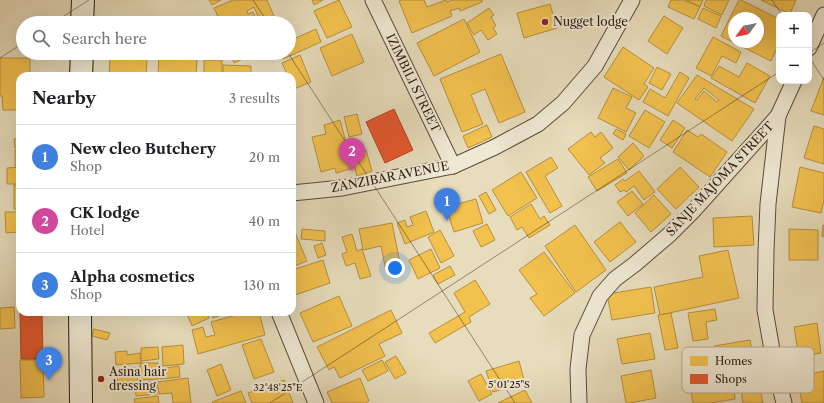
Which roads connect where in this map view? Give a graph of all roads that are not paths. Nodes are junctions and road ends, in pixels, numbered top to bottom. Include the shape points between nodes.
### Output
1 (83, 0) edge
2 (374, 0) edge
3 (632, 0) edge
4 (824, 15) edge
5 (82, 16) edge
6 (812, 41) edge
7 (82, 60) edge
8 (82, 72) edge
9 (793, 84) edge
10 (778, 116) junction
11 (453, 166) junction
12 (296, 193) edge
13 (80, 316) edge
14 (281, 316) edge
15 (771, 347) edge
16 (782, 393) edge
17 (82, 403) edge
18 (316, 403) edge
19 (578, 403) edge
20 (784, 403) edge

1 - 5 main road
2 - 11 street, IZIMBILI STREET
3 - 11 street, ZANZIBAR AVENUE via 595,66 563,103 538,124
4 - 6 street
7 - 8 main road
9 - 10 street
10 - 15 street via 768,204 766,251 765,310
10 - 19 street, SANJE MAJOMA STREET via 693,211 641,259 615,278 600,296 582,335
11 - 12 street, ZANZIBAR AVENUE via 342,188
13 - 17 main road
14 - 18 street
16 - 20 street

